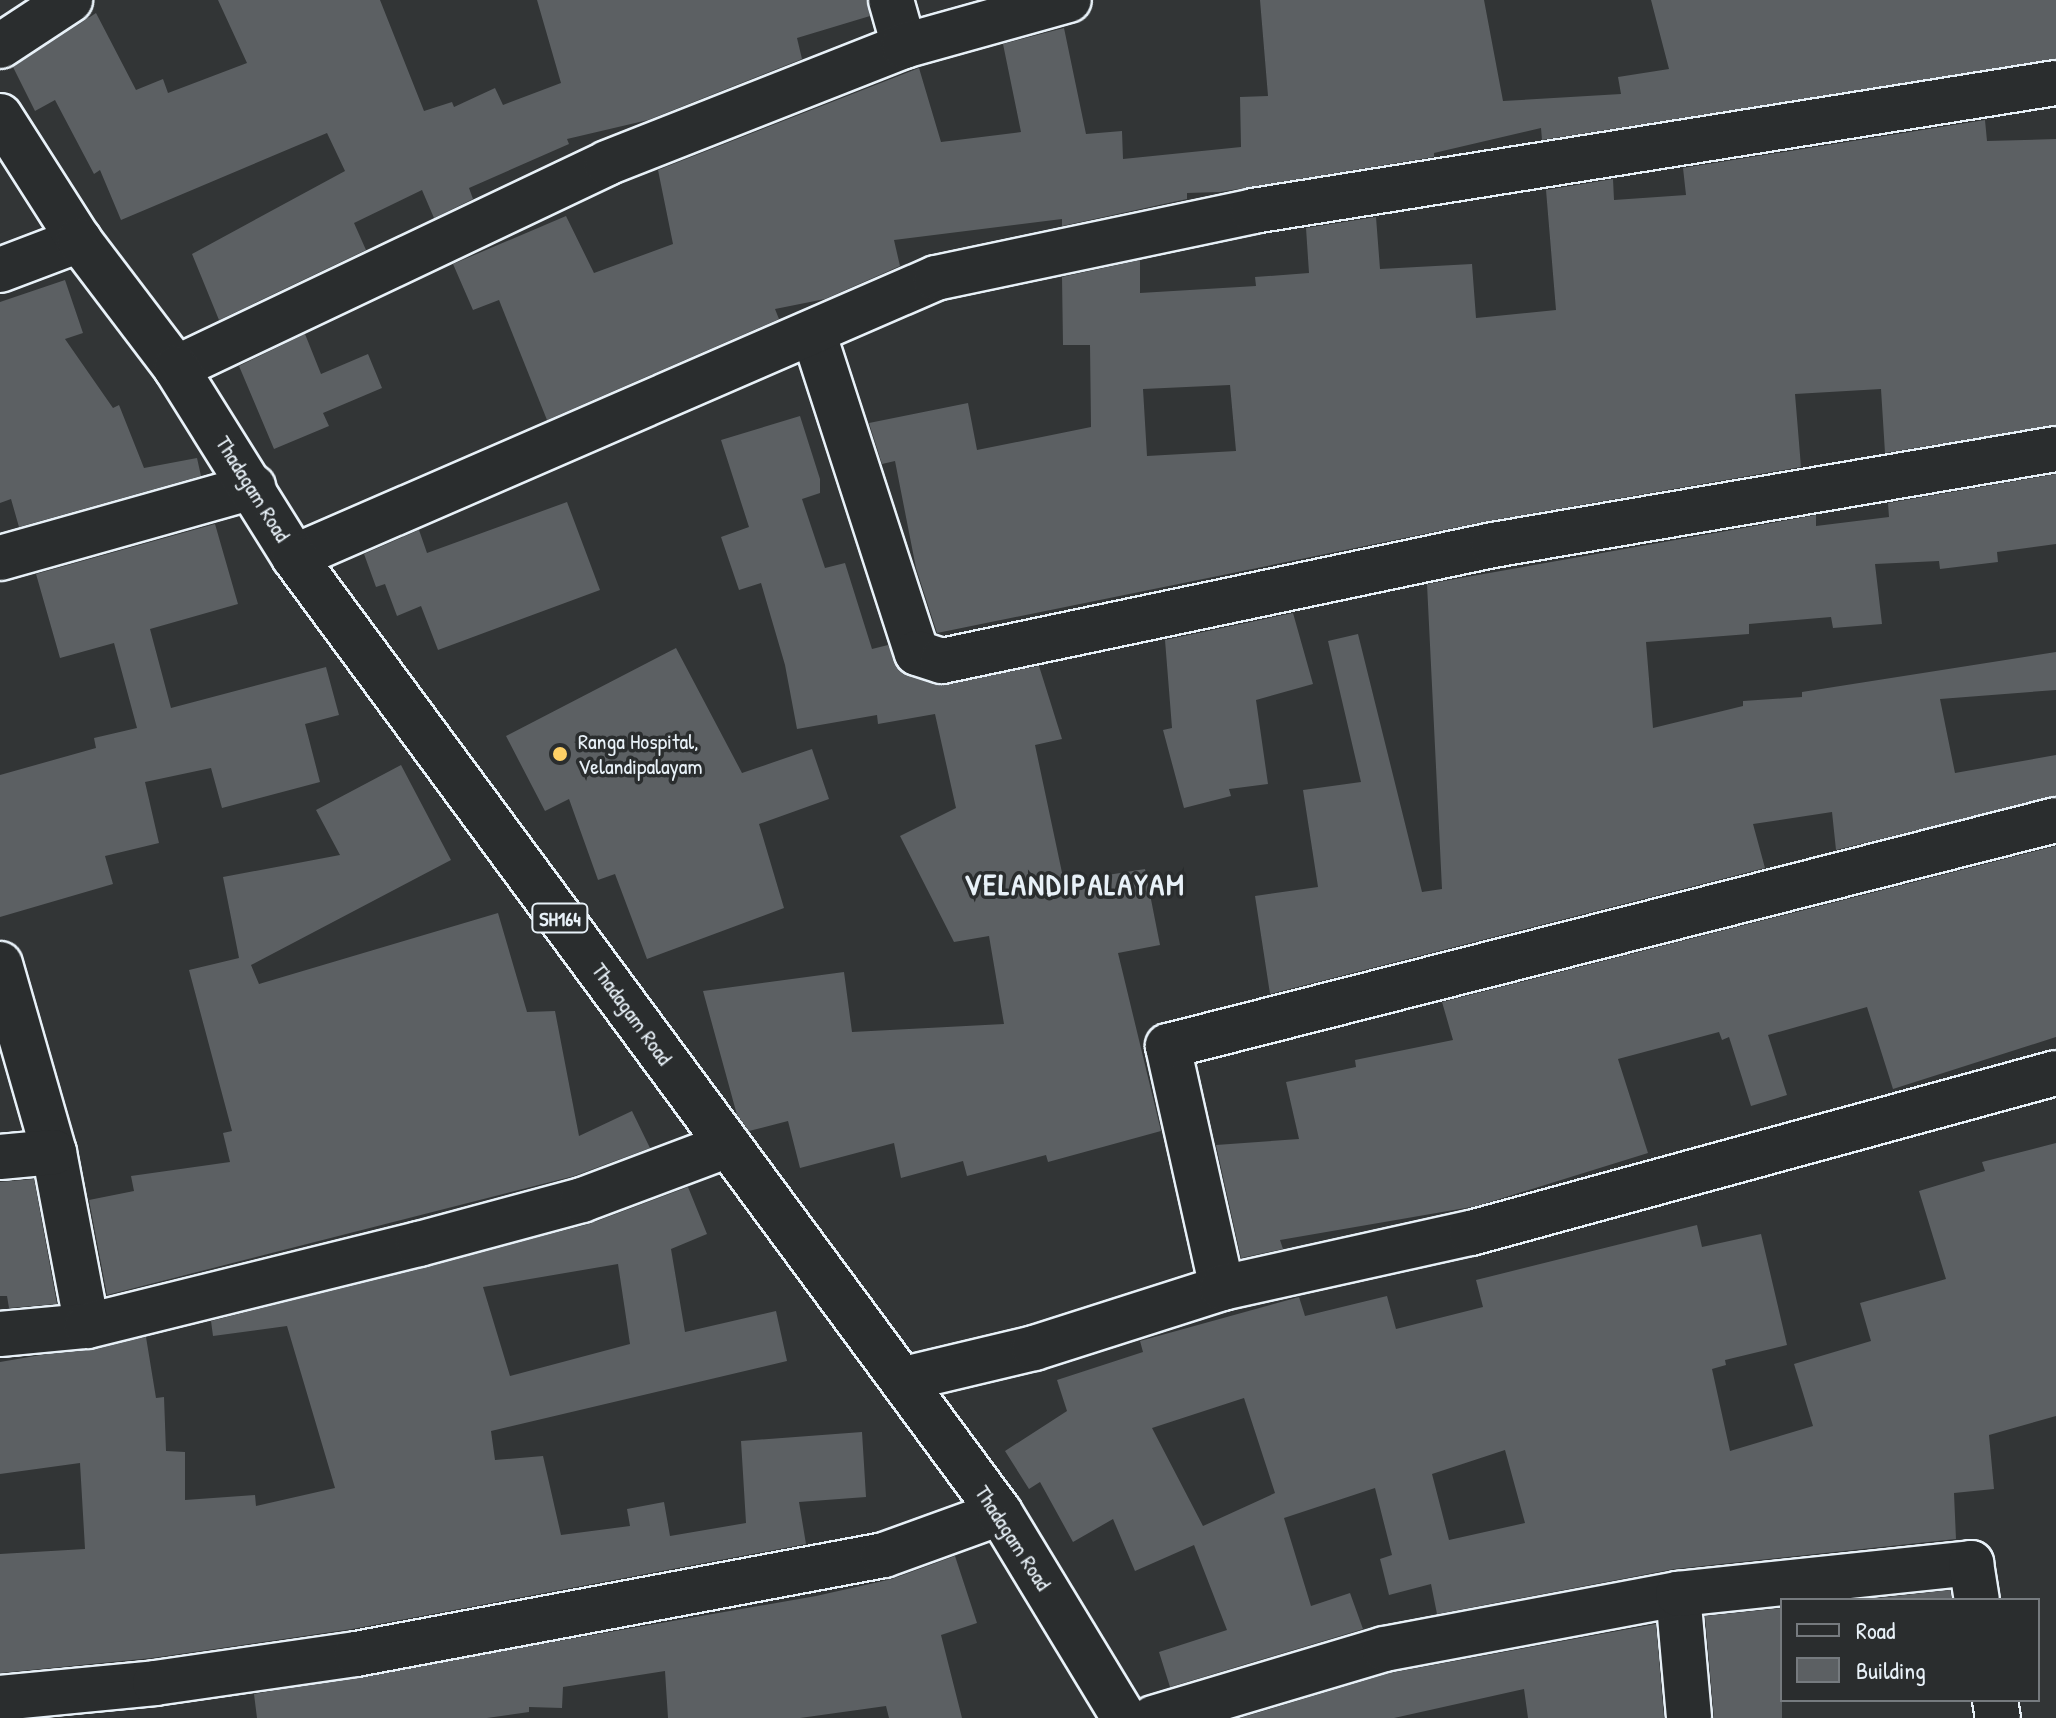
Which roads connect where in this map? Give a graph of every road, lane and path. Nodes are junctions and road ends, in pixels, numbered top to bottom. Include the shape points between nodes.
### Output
1 (70, 0) edge
2 (891, 0) edge
3 (1069, 0) edge
4 (0, 46) edge
5 (904, 46) junction
6 (2056, 83) edge
7 (0, 116) edge
8 (79, 240) junction
9 (0, 270) edge
10 (814, 335) junction
11 (176, 368) junction
12 (2056, 449) edge
13 (253, 487) junction
14 (294, 557) junction
15 (0, 558) edge
16 (2056, 820) edge
17 (0, 964) edge
18 (2056, 1073) edge
19 (728, 1145) junction
20 (54, 1152) junction
21 (0, 1157) edge
22 (1222, 1288) junction
23 (87, 1326) junction
24 (0, 1334) edge
25 (904, 1379) junction
26 (1000, 1513) junction
27 (1678, 1594) junction
28 (1977, 1598) edge
29 (0, 1698) edge
30 (156, 1701) edge
31 (1124, 1718) edge
32 (1153, 1718) edge
33 (1689, 1718) edge

1 - 4 street
2 - 5 street
3 - 5 street
5 - 11 street via 607,163
6 - 10 street via 1122,237 936,278
7 - 8 street, Thadagam Road / SH164
8 - 9 street
8 - 11 street, Thadagam Road / SH164
10 - 12 street via 917,653 942,661 1493,545
10 - 14 street
11 - 13 street, Thadagam Road / SH164
13 - 14 street, Thadagam Road / SH164
13 - 15 street
14 - 19 street, Thadagam Road / SH164
16 - 22 street via 1168,1046
17 - 20 street
18 - 22 street via 1471,1233
19 - 23 street via 582,1200
19 - 25 street, Thadagam Road / SH164
20 - 21 street
20 - 23 street
22 - 25 street via 1034,1348
23 - 24 street
25 - 26 street, Thadagam Road / SH164
26 - 30 street via 884,1555 356,1654
26 - 31 street, Thadagam Road / SH164
27 - 28 street via 1971,1563
27 - 32 street via 1384,1649
27 - 33 street
29 - 30 street

